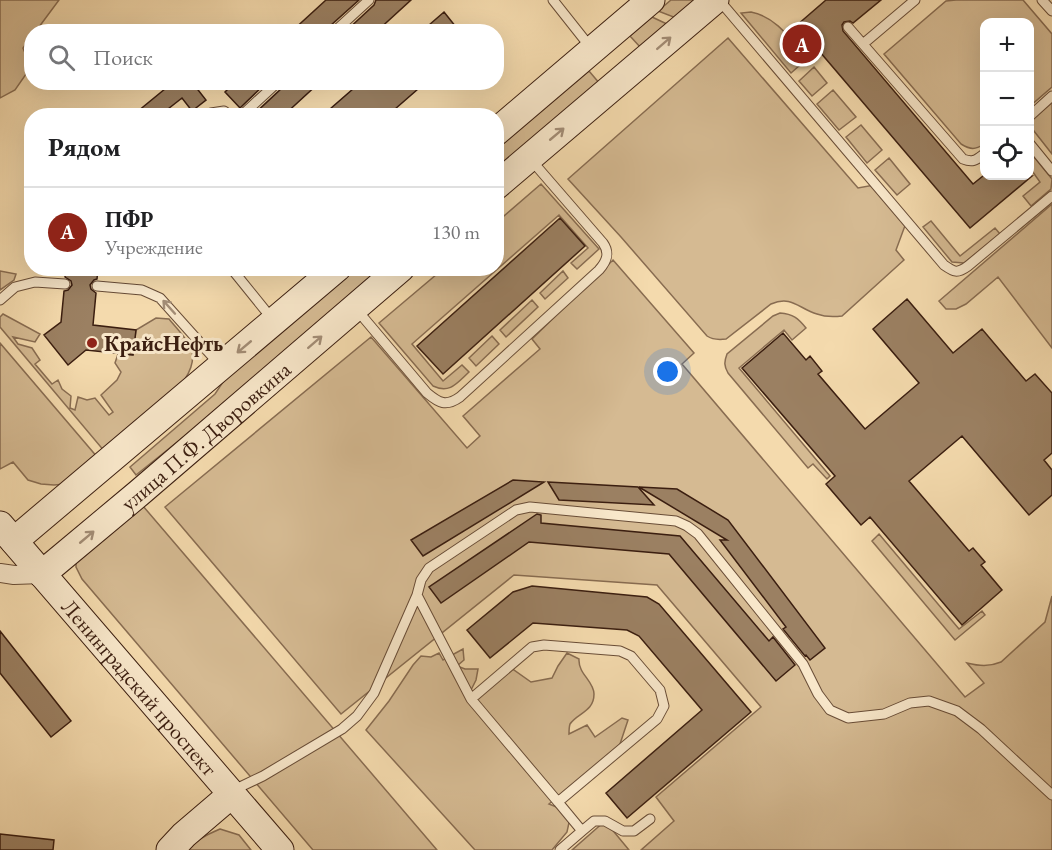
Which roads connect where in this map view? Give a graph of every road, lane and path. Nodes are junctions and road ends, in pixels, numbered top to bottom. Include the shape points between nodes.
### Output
1 (369, 0) edge
2 (553, 0) edge
3 (651, 0) edge
4 (717, 0) edge
5 (915, 0) edge
6 (1042, 0) edge
7 (1052, 11) edge
8 (343, 24) edge
9 (848, 27) dead end
10 (863, 44) junction
11 (593, 49) junction
12 (619, 81) junction
13 (269, 90) edge
14 (1052, 96) edge
15 (250, 108) edge
16 (1034, 112) edge
17 (504, 125) edge
18 (1034, 150) edge
19 (980, 157) edge
20 (529, 158) junction
21 (1052, 171) edge
22 (504, 179) edge
23 (1052, 196) edge
24 (238, 276) edge
25 (328, 276) edge
26 (392, 276) edge
27 (65, 284) dead end
28 (96, 286) dead end
29 (0, 300) edge
30 (355, 308) junction
31 (275, 321) junction
32 (222, 366) junction
33 (5, 539) edge
34 (0, 573) edge
35 (42, 574) junction
36 (417, 596) junction
37 (471, 699) junction
38 (232, 794) junction
39 (1052, 795) edge
40 (558, 802) junction
41 (650, 819) dead end
42 (582, 831) junction
43 (170, 850) edge
44 (280, 850) edge
45 (560, 850) edge

1 - 8 lane
2 - 11 lane
3 - 11 street
12 -> 4 street
4 - 23 lane via 944,265 955,272 968,266
5 - 10 lane
6 - 7 lane
9 - 10 lane
10 - 19 lane via 963,159 970,162
11 - 12 street
11 - 17 street
20 -> 12 street
13 - 15 lane
14 - 16 lane
18 - 21 lane
20 - 22 street
20 - 30 lane via 603,243 608,256 599,270 460,397 443,403 427,393
24 - 31 lane
25 - 31 street, улица П.Ф. Дворовкина
26 - 30 street, улица П.Ф. Дворовкина
27 - 29 lane via 35,282 15,287
32 -> 28 lane via 160,298 142,290
35 -> 30 street, улица П.Ф. Дворовкина
31 -> 32 street, улица П.Ф. Дворовкина
32 - 33 street, улица П.Ф. Дворовкина
33 - 35 street, Ленинградский проспект
34 - 35 street
35 - 38 street, Ленинградский проспект
36 - 37 lane
36 - 38 lane via 374,693 357,716 342,729
36 - 39 lane via 429,568 516,510 530,507 676,521 698,534 802,664 830,710 848,718 884,714 910,703 929,701 957,711
37 - 40 lane
37 - 40 lane via 532,647 544,645 620,651 631,656 660,690 664,706 657,719
38 - 43 street
38 - 44 street, Ленинградский проспект
40 - 42 lane
41 - 42 lane via 634,831 594,821
42 - 45 lane

